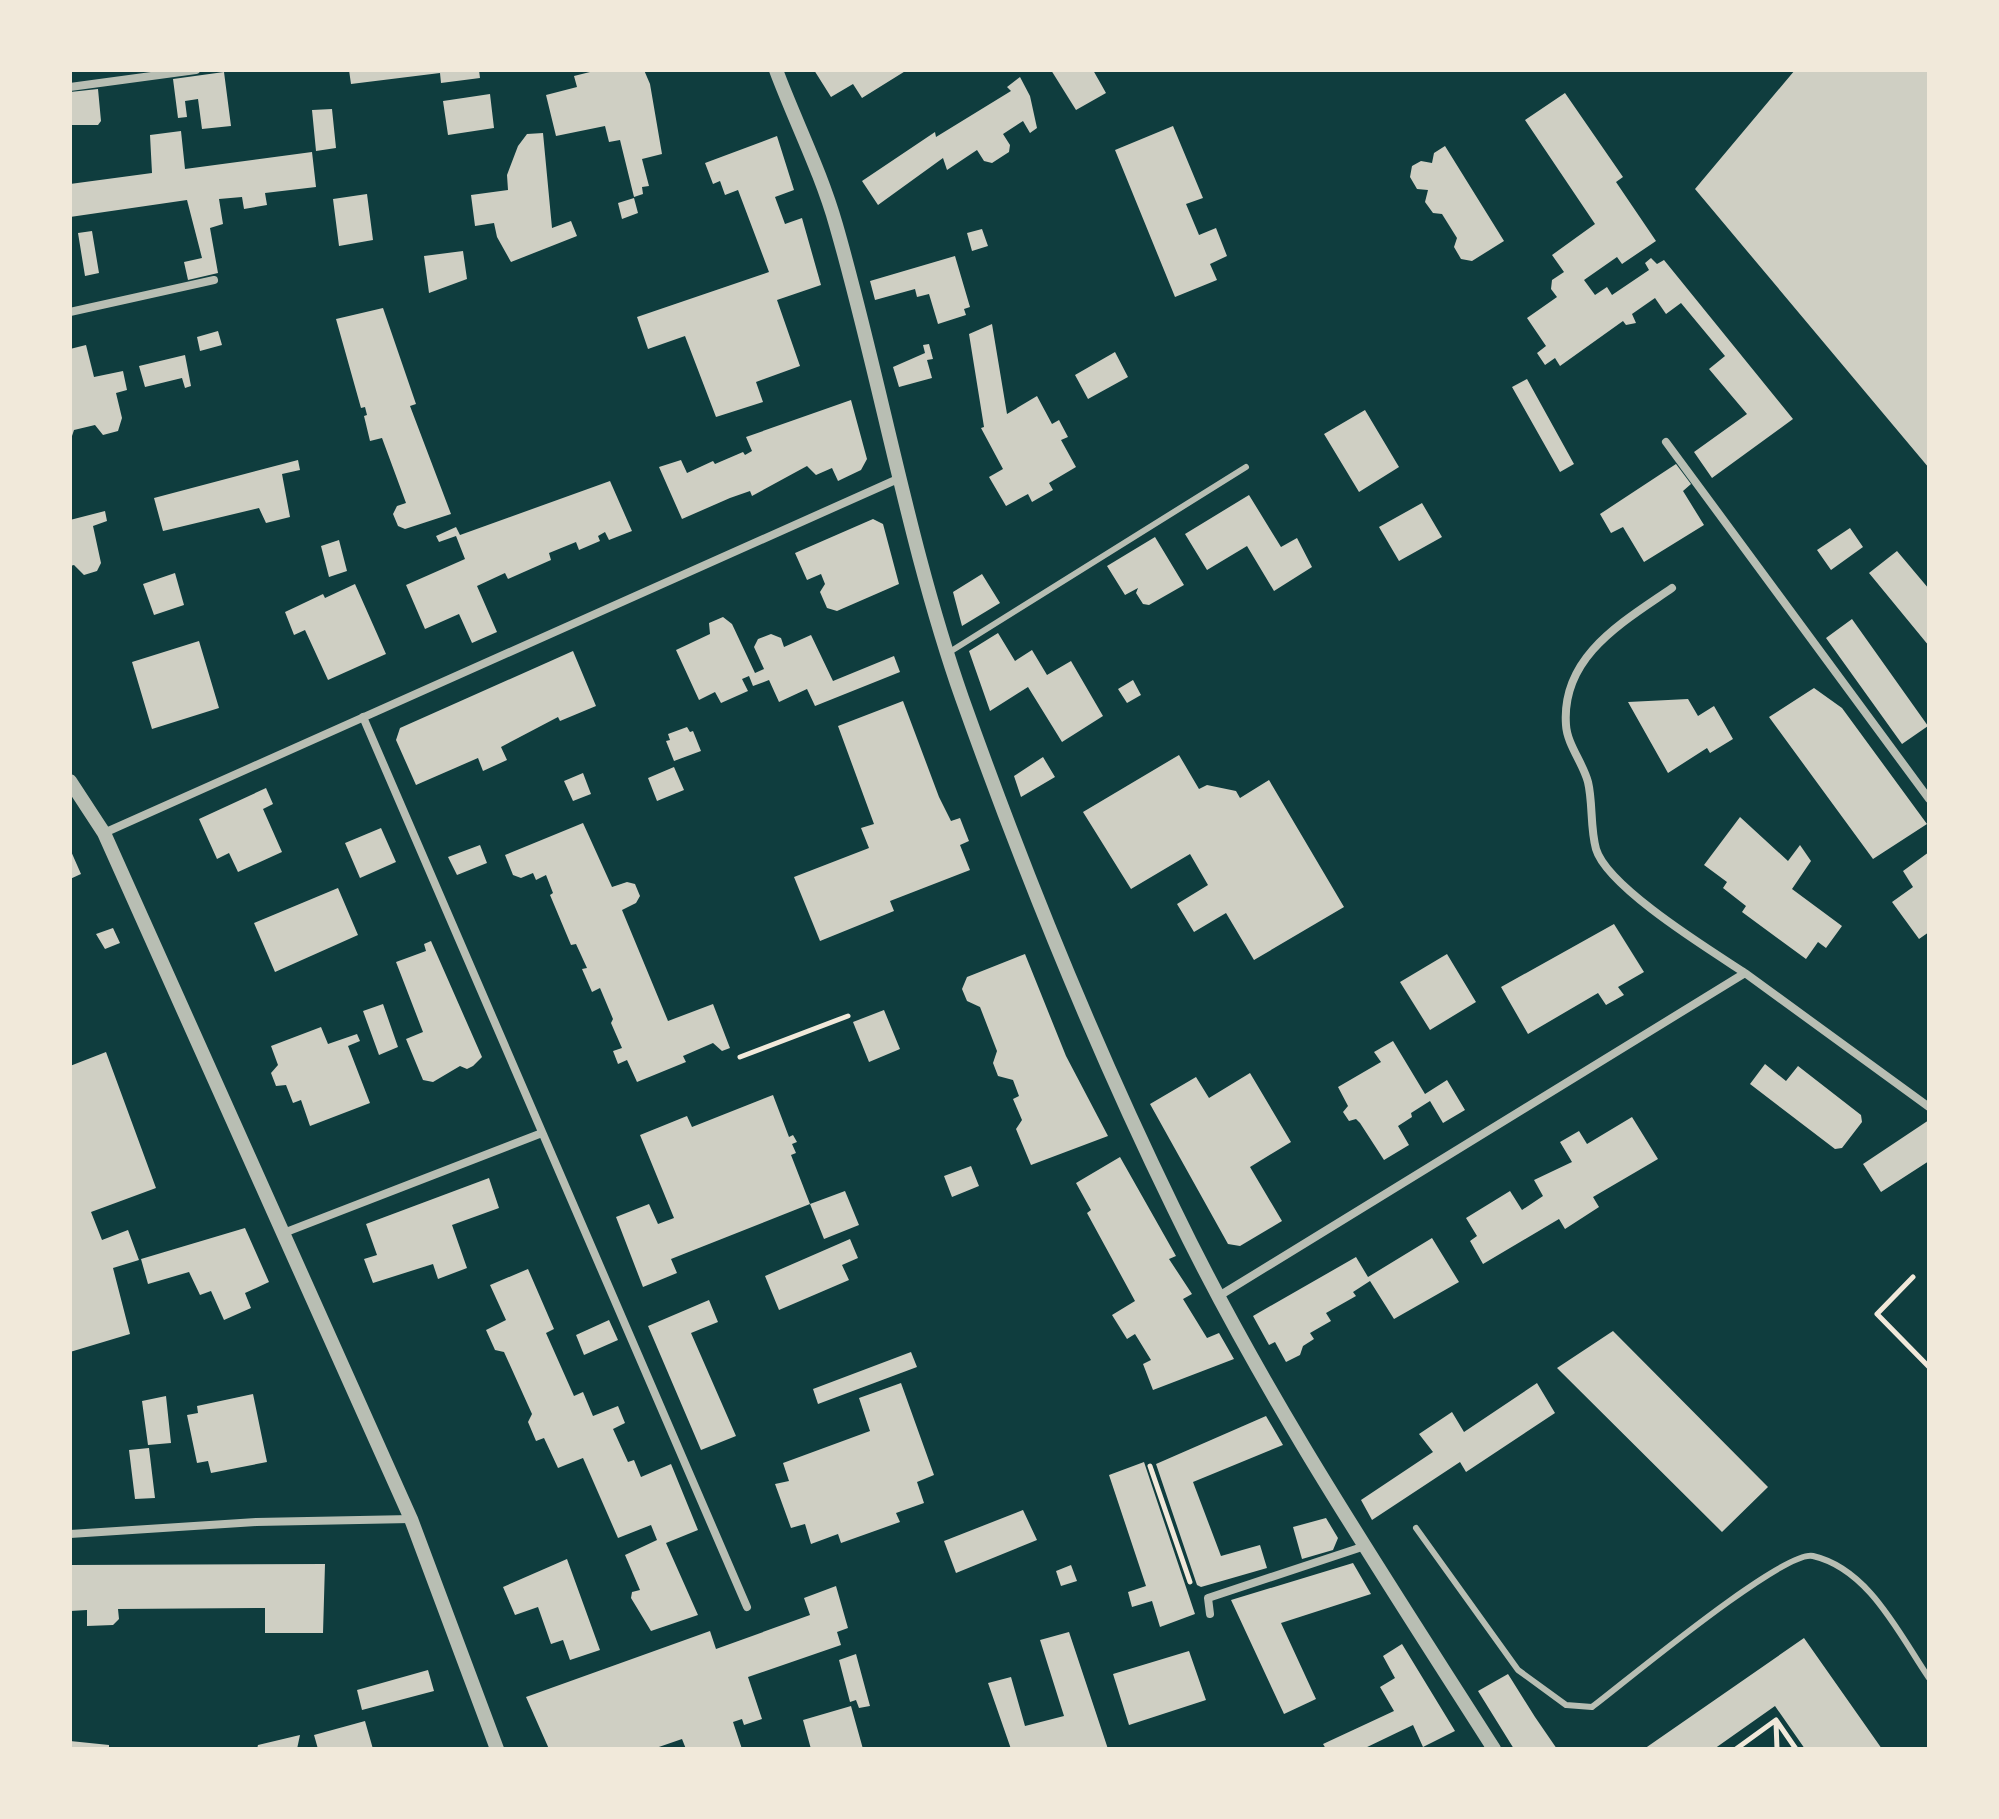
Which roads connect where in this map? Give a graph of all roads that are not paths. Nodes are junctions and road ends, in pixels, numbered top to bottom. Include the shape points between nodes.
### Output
1 (196, 70) edge
2 (776, 70) edge
3 (70, 87) edge
4 (214, 280) dead end
5 (70, 312) edge
6 (1666, 442) dead end
7 (1246, 467) dead end
8 (900, 478) junction
9 (1672, 588) dead end
10 (948, 653) junction
11 (363, 717) junction
12 (70, 781) edge
13 (1929, 799) edge
14 (104, 833) junction
15 (1745, 973) junction
16 (1929, 1107) edge
17 (542, 1133) junction
18 (280, 1234) junction
19 (1219, 1296) junction
20 (411, 1519) junction
21 (1416, 1528) dead end
22 (70, 1534) edge
23 (1362, 1547) junction
24 (747, 1607) dead end
25 (1210, 1614) dead end
26 (1929, 1678) edge
27 (497, 1749) edge
28 (1494, 1749) edge

1 - 3 street
2 - 8 street via 835,221
4 - 5 street
6 - 13 street
7 - 10 lane
8 - 10 street
8 - 11 street
9 - 15 street via 1609,631 1590,651 1569,686 1565,727 1588,783 1596,851 1609,871 1665,919
10 - 19 street via 1051,938 1175,1212
11 - 14 street
11 - 17 street
12 - 14 street
14 - 18 street
15 - 16 street
15 - 19 street
17 - 18 street
17 - 24 street
18 - 20 street
19 - 23 street
20 - 22 street
20 - 27 street
21 - 26 lane via 1518,1670 1566,1705 1592,1707 1734,1598 1792,1559 1810,1555 1835,1564 1870,1591
23 - 25 street via 1208,1598
23 - 28 street

